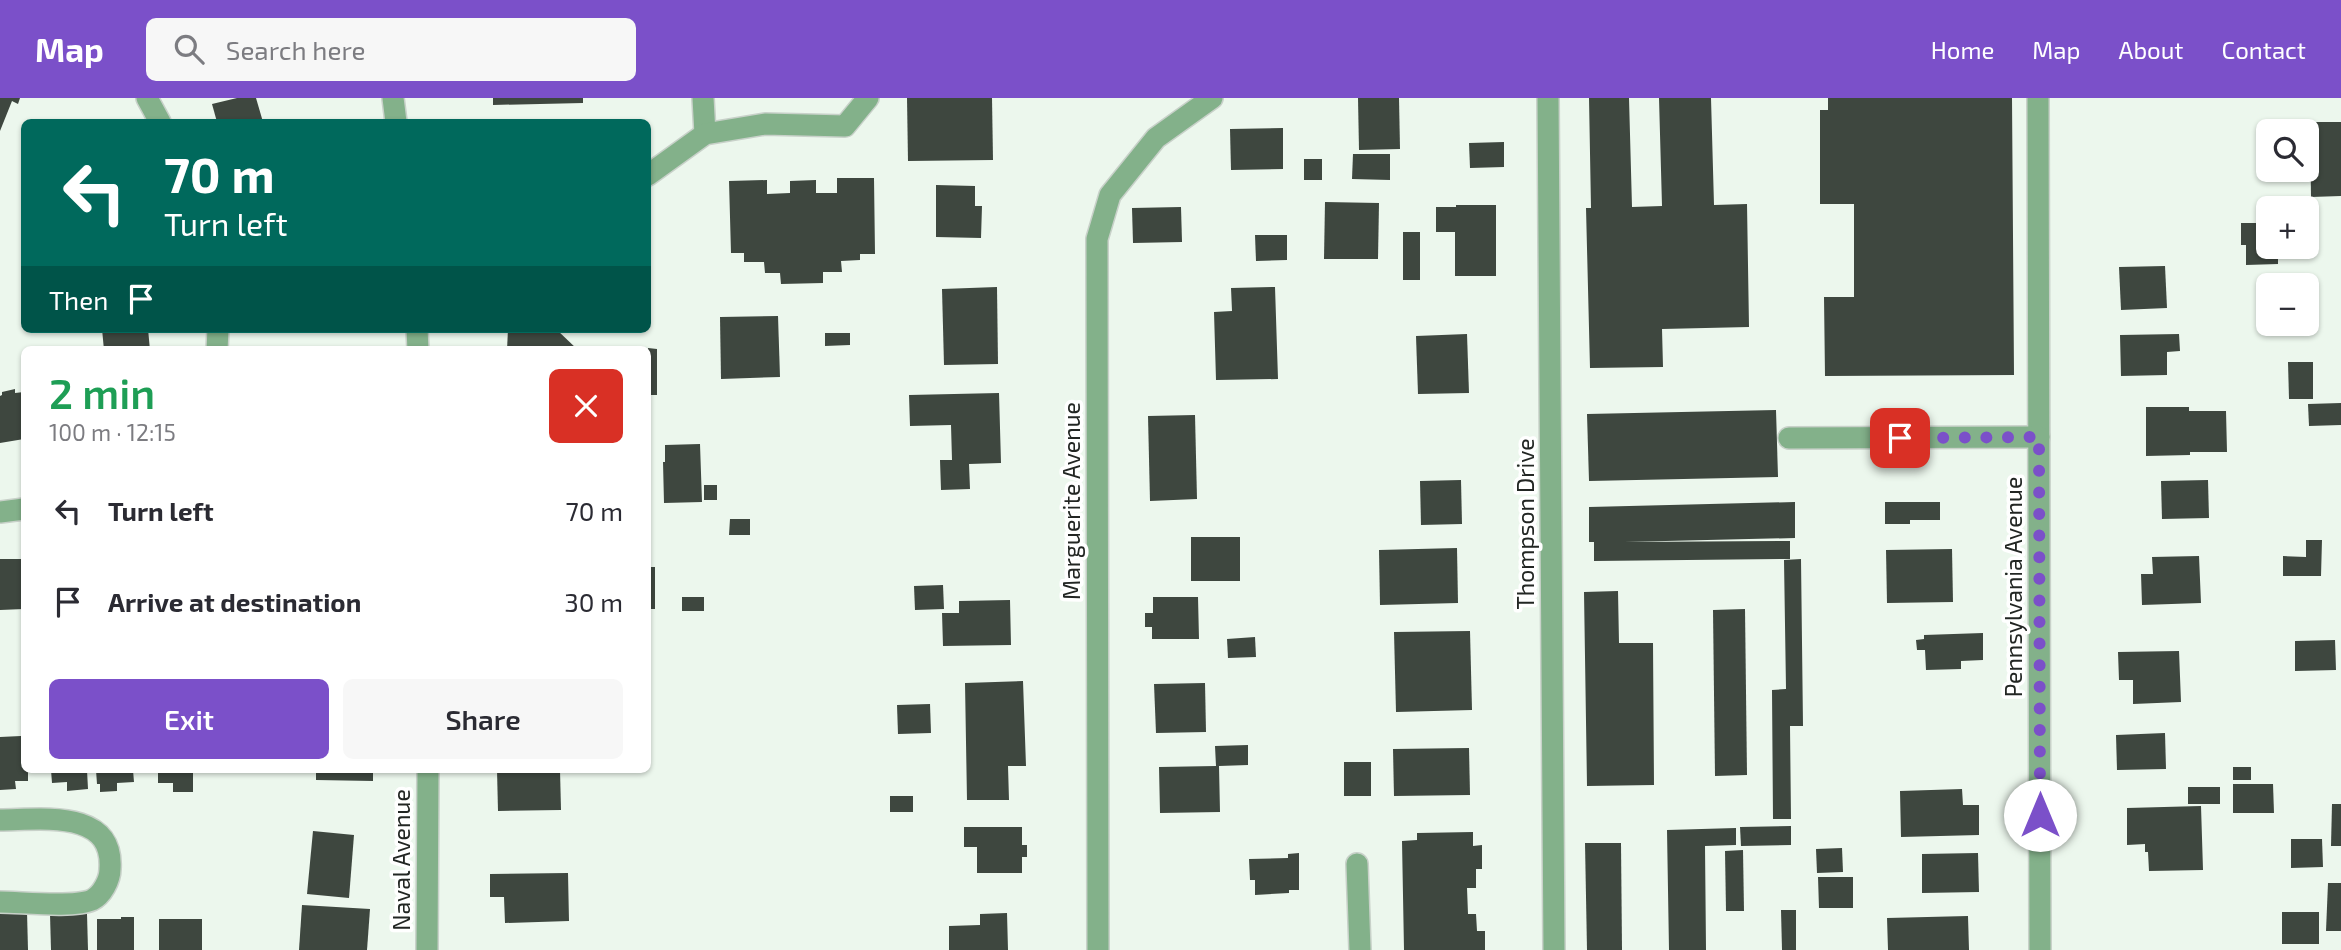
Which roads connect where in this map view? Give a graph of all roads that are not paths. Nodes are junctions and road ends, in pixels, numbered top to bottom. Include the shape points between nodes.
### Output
1 (147, 98) edge
2 (393, 98) edge
3 (703, 98) edge
4 (868, 98) edge
5 (1212, 98) edge
6 (1548, 98) edge
7 (2038, 98) edge
8 (158, 119) edge
9 (396, 119) edge
10 (705, 134) junction
11 (651, 173) edge
12 (2039, 437) junction
13 (1789, 438) dead end
14 (21, 509) edge
15 (0, 512) edge
16 (428, 773) edge
17 (0, 820) edge
18 (1357, 863) dead end
19 (0, 902) edge
20 (427, 950) edge
21 (1098, 950) edge
22 (1360, 950) edge
23 (1554, 950) edge
24 (2040, 950) edge

1 - 8 street
2 - 9 street
3 - 10 street
4 - 10 street via 845,126 765,124
5 - 21 street, Marguerite Avenue via 1156,138 1110,195 1097,239
6 - 23 street, Thompson Drive
7 - 12 street, Pennsylvania Avenue
10 - 11 street
12 - 13 street
12 - 24 street, Pennsylvania Avenue
14 - 15 street
16 - 20 street, Naval Avenue
17 - 19 street via 78,822 106,840 111,858 110,877 93,899 78,903
18 - 22 street

